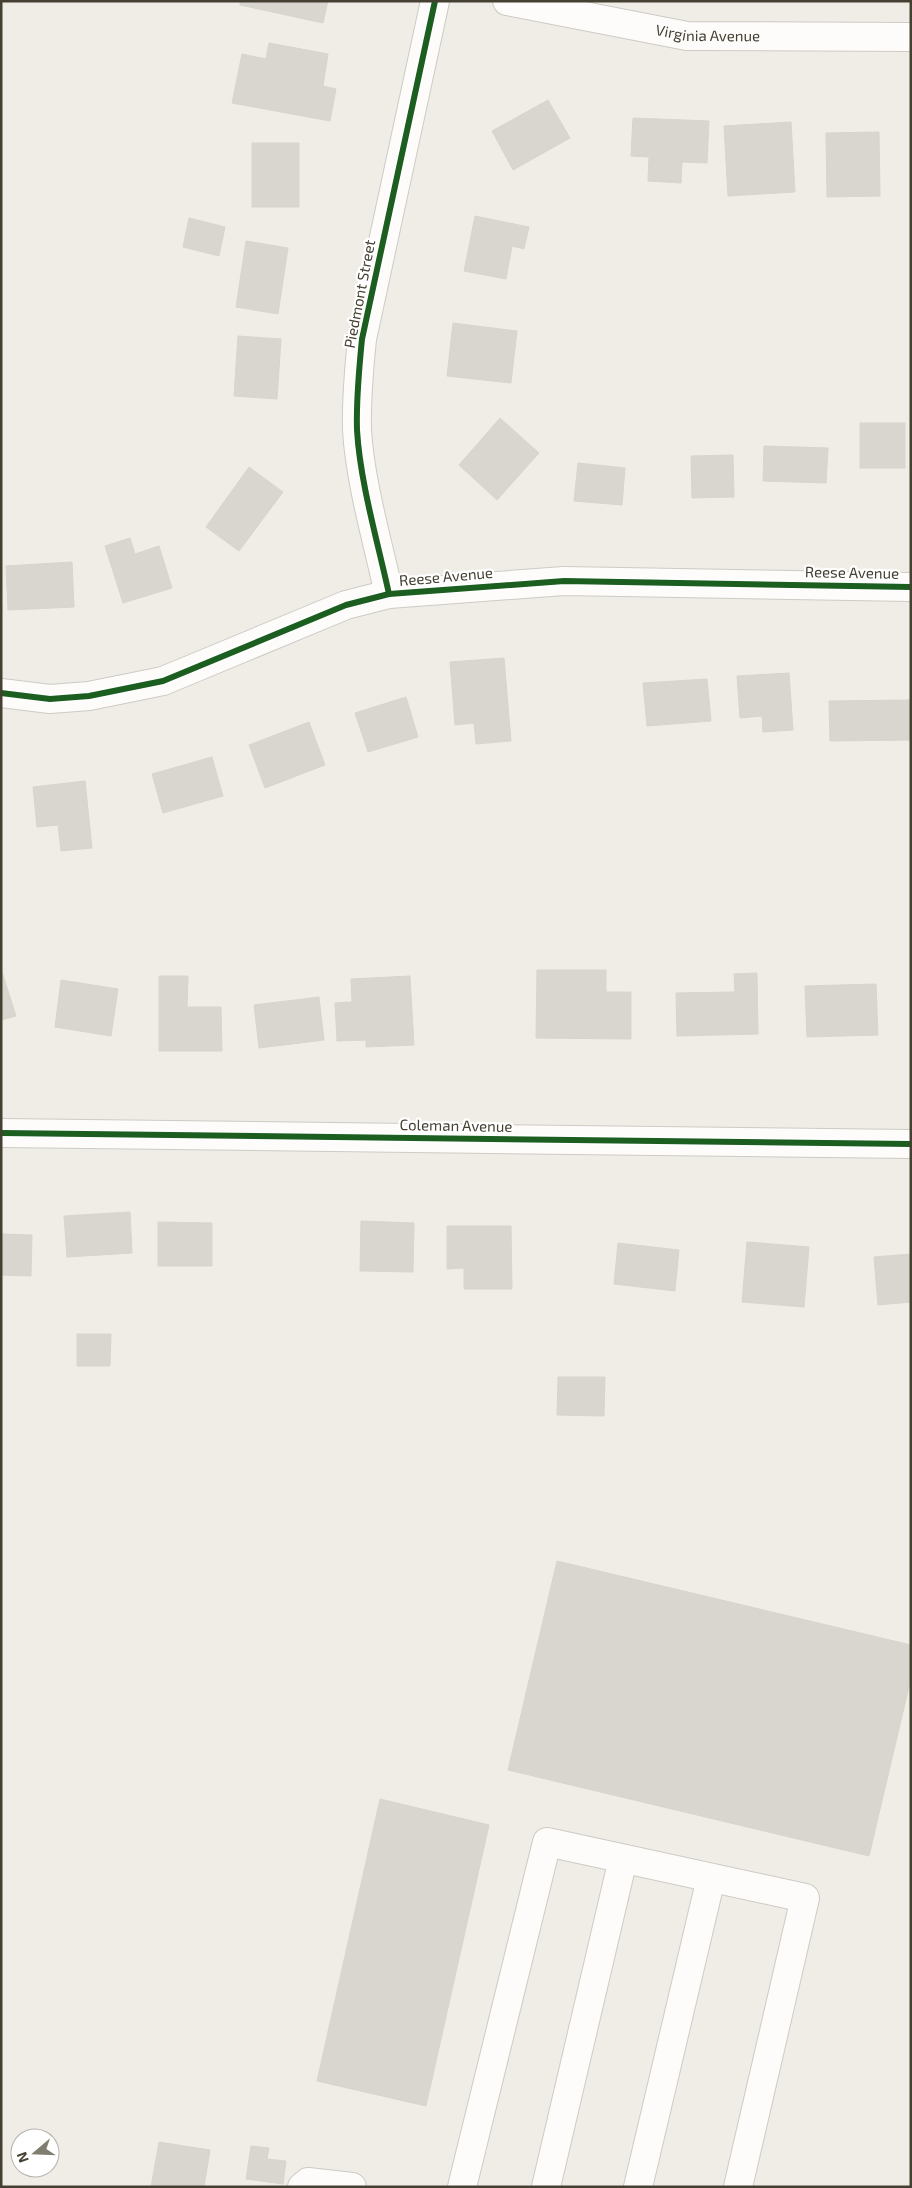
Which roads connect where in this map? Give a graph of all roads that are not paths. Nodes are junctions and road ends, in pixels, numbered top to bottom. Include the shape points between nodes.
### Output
1 (435, 1) edge
2 (507, 1) edge
3 (911, 37) edge
4 (911, 586) edge
5 (389, 594) junction
6 (1, 693) edge
7 (1, 1133) edge
8 (911, 1144) edge
9 (623, 1859) junction
10 (711, 1878) junction
11 (302, 2187) edge
12 (352, 2187) edge
13 (462, 2187) edge
14 (546, 2187) edge
15 (638, 2187) edge
16 (738, 2187) edge

1 - 5 street, Piedmont Street via 362,339 358,376 357,431
2 - 3 street, Virginia Avenue via 687,36
4 - 5 street, Reese Avenue via 564,581
5 - 6 street, Reese Avenue via 346,605 163,681 89,696 50,699
7 - 8 street, Coleman Avenue
9 - 10 street
9 - 13 street via 547,1842
9 - 14 street
10 - 15 street
10 - 16 street via 805,1898
11 - 12 street via 308,2182

